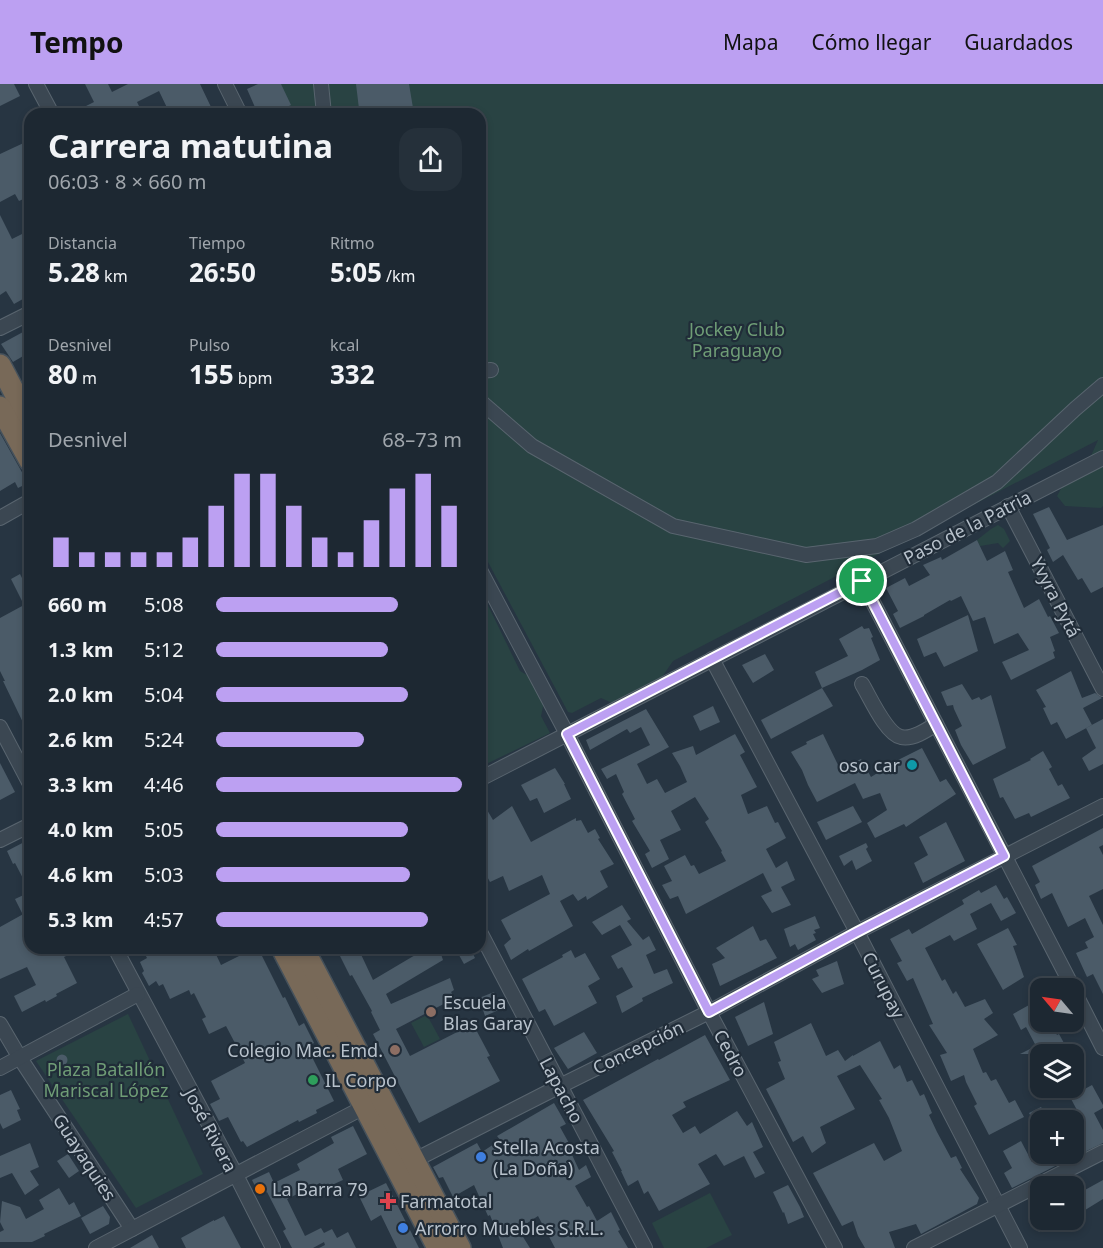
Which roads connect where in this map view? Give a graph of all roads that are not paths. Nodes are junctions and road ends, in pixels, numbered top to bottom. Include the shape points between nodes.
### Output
1 (36, 84) edge
2 (225, 84) edge
3 (321, 84) edge
4 (49, 108) edge
5 (237, 108) edge
6 (323, 108) edge
7 (24, 316) edge
8 (0, 328) edge
9 (0, 365) edge
10 (1103, 385) edge
11 (486, 406) edge
12 (0, 407) edge
13 (24, 411) edge
14 (24, 450) edge
15 (1103, 458) edge
16 (24, 504) edge
17 (1008, 506) junction
18 (0, 518) edge
19 (486, 581) edge
20 (862, 581) junction
21 (712, 659) junction
22 (862, 684) dead end
23 (1103, 689) edge
24 (936, 724) junction
25 (0, 727) edge
26 (567, 734) junction
27 (24, 773) edge
28 (486, 776) edge
29 (1103, 806) edge
30 (24, 828) edge
31 (0, 840) edge
32 (1004, 856) junction
33 (857, 932) junction
34 (486, 944) edge
35 (117, 954) edge
36 (286, 954) edge
37 (306, 954) edge
38 (1067, 978) edge
39 (138, 994) junction
40 (1084, 1011) edge
41 (709, 1012) junction
42 (0, 1024) edge
43 (1103, 1048) edge
44 (20, 1058) junction
45 (0, 1068) edge
46 (560, 1086) junction
47 (373, 1102) junction
48 (1103, 1152) edge
49 (405, 1164) junction
50 (236, 1175) junction
51 (998, 1205) junction
52 (132, 1229) junction
53 (96, 1248) edge
54 (273, 1248) edge
55 (438, 1248) edge
56 (460, 1248) edge
57 (645, 1248) edge
58 (835, 1248) edge
59 (914, 1248) edge
60 (1020, 1248) edge

1 - 4 street
2 - 5 street
3 - 6 street
7 - 8 street
9 - 13 highway
10 - 11 street via 997,482 916,529 877,546 806,555 673,526 532,446
12 - 14 highway
15 - 17 street, Paso de la Patria
16 - 18 street
17 - 20 street, Paso de la Patria
17 - 23 street, Yvyra Pytá
19 - 26 street, Cedro
20 - 21 street, Paso de la Patria
20 - 24 street
21 - 26 street, Paso de la Patria
21 - 33 street, Curupay
22 - 24 street via 895,735 903,738 925,732
24 - 32 street
25 - 27 street
26 - 28 street, Paso de la Patria
26 - 41 street, Cedro
29 - 32 street, Concepción
30 - 31 street
32 - 33 street, Concepción
32 - 38 street
33 - 41 street, Concepción
33 - 51 street, Curupay
34 - 46 street, Lapacho
35 - 39 street, José Rivera
36 - 47 highway
37 - 47 highway
39 - 44 street
39 - 50 street, José Rivera
40 - 43 street
41 - 46 street, Concepción
41 - 58 street, Cedro
42 - 44 street, Guayaquies
44 - 45 street
44 - 52 street, Guayaquies
46 - 49 street, Concepción
46 - 57 street, Lapacho
47 - 49 highway
47 - 50 street
48 - 51 street
49 - 55 highway
49 - 56 highway
50 - 52 street
50 - 54 street, José Rivera
51 - 59 street
51 - 60 street, Curupay
52 - 53 street

